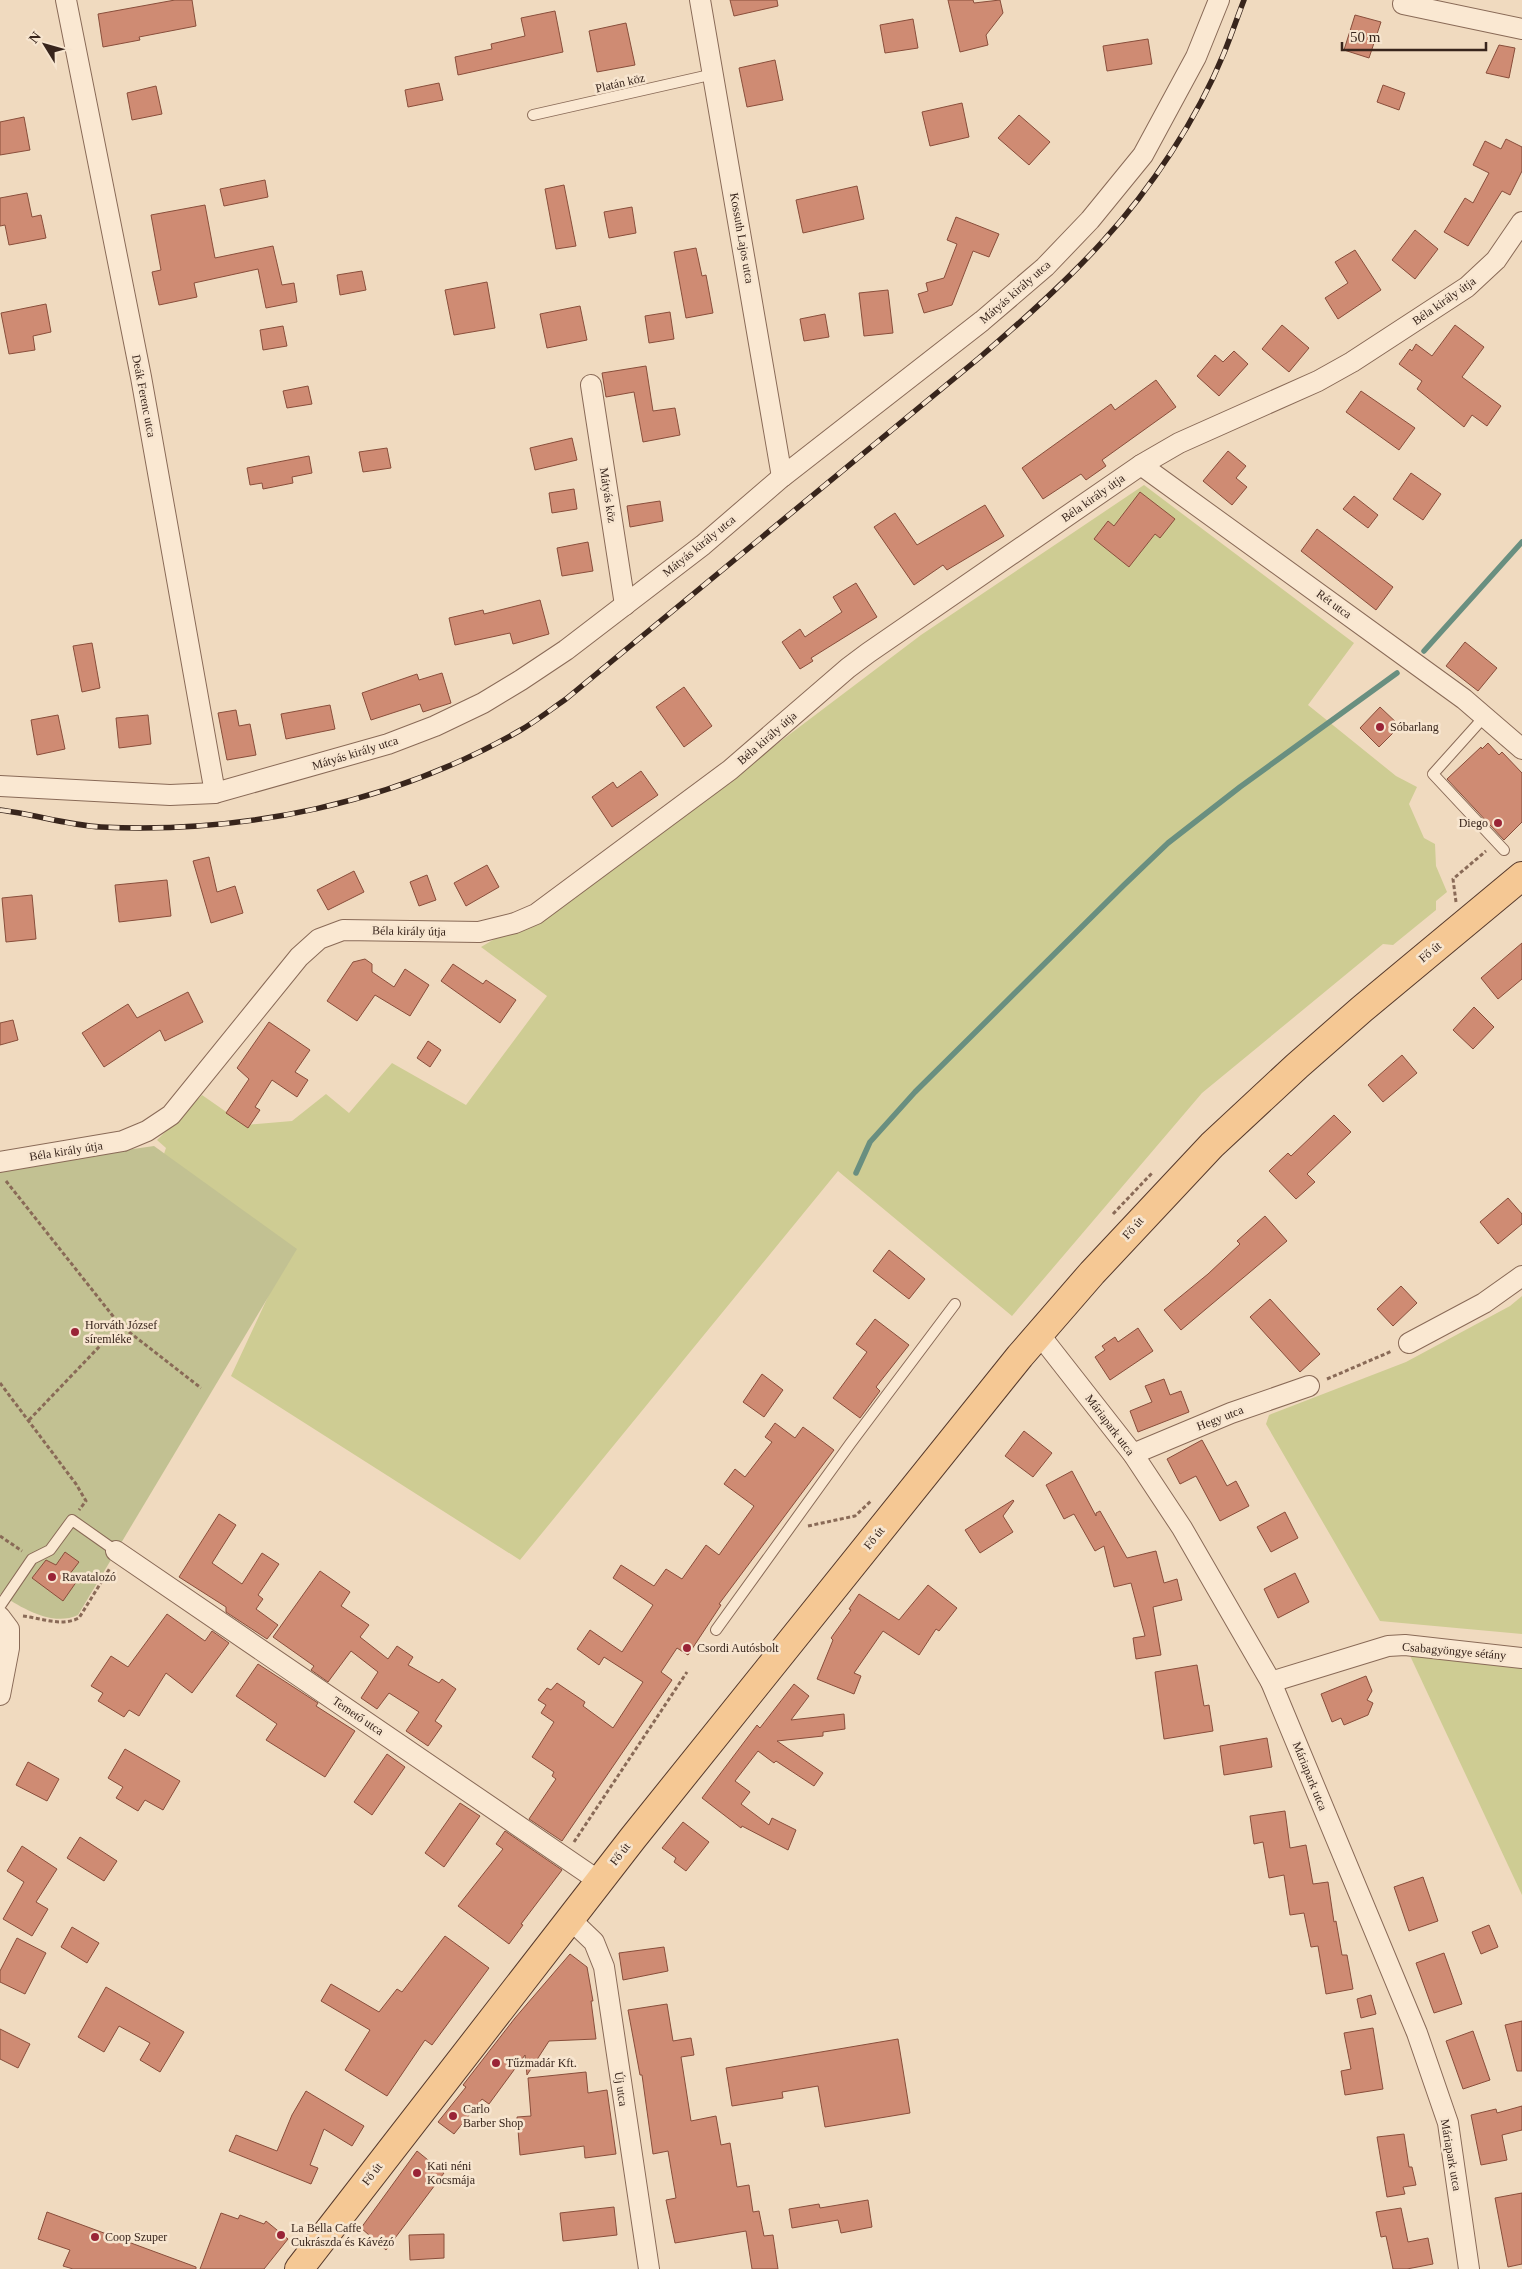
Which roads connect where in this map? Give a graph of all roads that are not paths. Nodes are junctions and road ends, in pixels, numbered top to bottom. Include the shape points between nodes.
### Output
1 (66, 0) edge
2 (700, 0) edge
3 (1219, 0) edge
4 (1403, 4) dead end
5 (1522, 28) edge
6 (714, 74) junction
7 (533, 116) dead end
8 (1522, 222) edge
9 (591, 385) dead end
10 (1142, 465) junction
11 (782, 477) junction
12 (625, 605) junction
13 (1485, 716) junction
14 (1522, 749) edge
15 (0, 786) edge
16 (215, 793) junction
17 (1504, 850) dead end
18 (1522, 876) edge
19 (0, 1162) edge
20 (1522, 1276) edge
21 (955, 1304) dead end
22 (1039, 1334) junction
23 (1409, 1343) road end
24 (1309, 1386) dead end
25 (1133, 1454) junction
26 (118, 1552) joint
27 (0, 1606) edge
28 (9, 1616) edge
29 (716, 1630) dead end
30 (1522, 1658) edge
31 (1271, 1682) junction
32 (0, 1694) edge
33 (599, 1881) junction
34 (570, 1919) junction
35 (299, 2269) edge
36 (649, 2269) edge
37 (1469, 2269) edge

1 - 16 street, Deák Ferenc utca via 141,377
2 - 6 street, Kossuth Lajos utca
3 - 11 street, Mátyás király utca via 1196,57 1144,155 1090,220 1045,266 982,321
4 - 5 street
6 - 7 lane, Platán köz
6 - 11 street, Kossuth Lajos utca
8 - 10 street, Béla király útja via 1496,260 1467,287 1352,362 1318,381 1179,443
9 - 12 street, Mátyás köz
10 - 13 street, Rét utca
10 - 19 street, Béla király útja via 848,668 730,770 536,914 479,932 344,930 319,939 299,956 171,1115 123,1142
11 - 12 street, Mátyás király utca via 703,545
12 - 16 street, Mátyás király utca via 521,680 436,726 339,760
13 - 14 street, Rét utca
13 - 17 lane via 1433,774
15 - 16 street, Mátyás király utca via 170,795
18 - 22 main road, Fő út via 1362,1009 1212,1145 1158,1200
20 - 23 street via 1484,1303
21 - 29 lane
22 - 25 street, Máriapark utca
22 - 33 main road, Fő út
24 - 25 street, Hegy utca via 1231,1413
25 - 31 street, Máriapark utca via 1182,1528
26 - 27 lane via 72,1520 50,1550 32,1559
26 - 33 street, Temető utca
28 - 32 street via 10,1648
30 - 31 street, Csabagyöngye sétány via 1405,1645 1388,1646
31 - 37 street, Máriapark utca via 1417,2033 1448,2123
33 - 34 main road, Fő út
34 - 35 main road, Fő út
34 - 36 street, Új utca via 594,1942 604,1968

